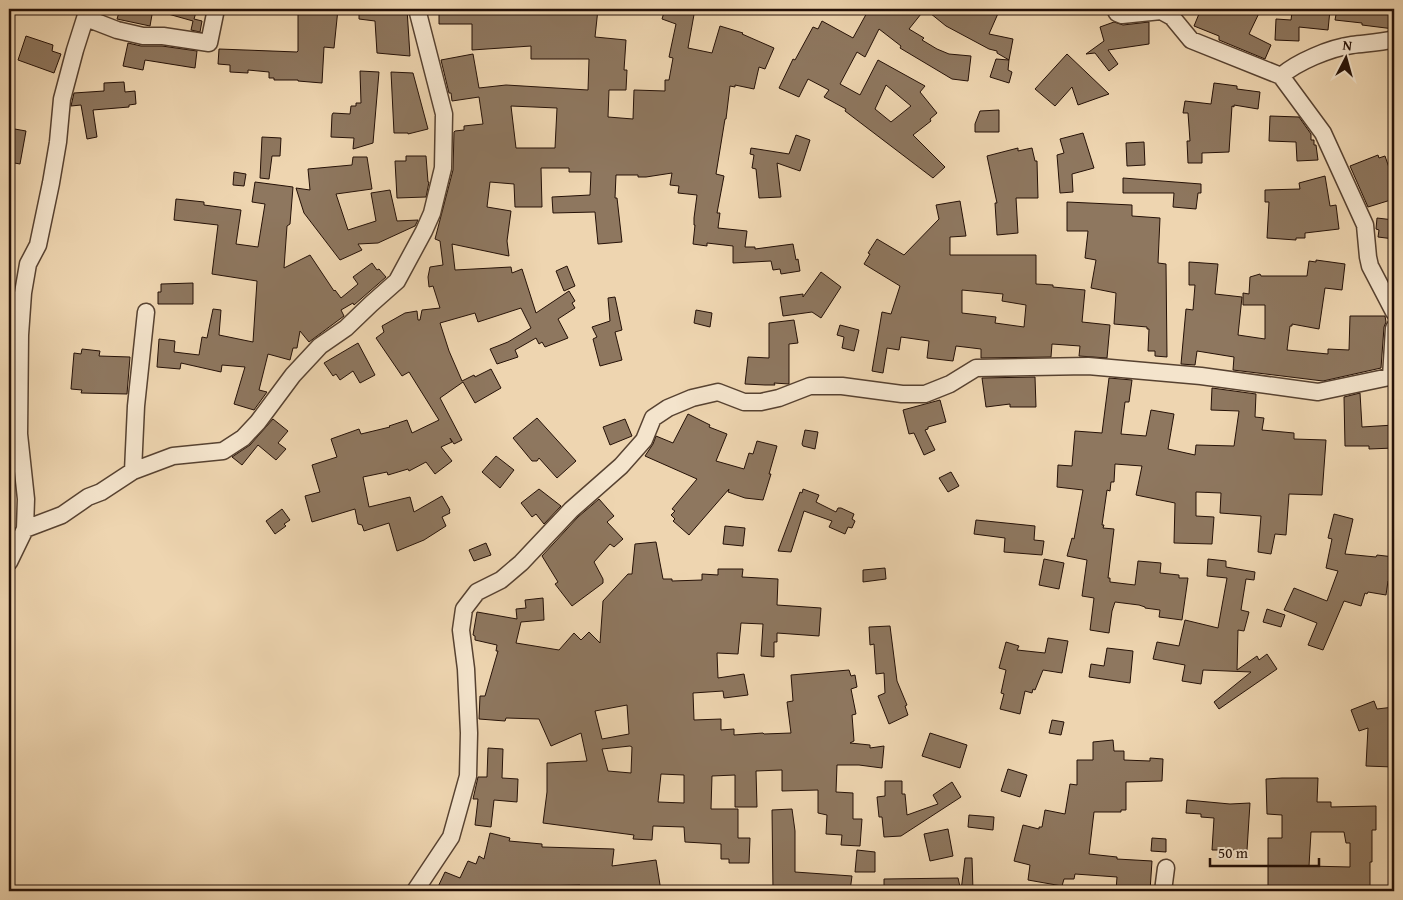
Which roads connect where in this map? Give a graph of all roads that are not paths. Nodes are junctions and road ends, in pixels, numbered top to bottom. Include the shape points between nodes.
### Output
1 (216, 9) edge
2 (417, 9) edge
3 (1115, 9) edge
4 (87, 13) edge
5 (1394, 39) edge
6 (1281, 76) junction
7 (146, 312) dead end
8 (1394, 312) edge
9 (1394, 328) edge
10 (1393, 377) edge
11 (133, 471) junction
12 (25, 529) junction
13 (9, 562) edge
14 (1166, 868) dead end
15 (415, 891) edge
16 (1163, 891) edge

1 - 4 street via 209,43 117,30
2 - 11 street via 444,114 443,168 432,213 397,281 346,328 320,346 243,438 223,451 173,456
3 - 6 street via 1122,14 1161,11 1172,17 1191,40
4 - 12 street via 62,99 51,183 38,245 28,264 24,293 20,335 19,434 26,499
5 - 6 street via 1377,44 1350,45 1319,55 1292,67
6 - 8 street via 1323,133 1365,225 1370,266
7 - 11 street
9 - 10 street
10 - 15 street via 1318,392 1201,376 1088,366 976,368 925,394 810,386 761,402 744,402 718,392 668,408 653,418 644,440 621,466 571,510 521,563 501,580 477,592 464,609 461,630 466,669 468,776 451,837
11 - 12 street via 62,515
12 - 13 street
14 - 16 street

